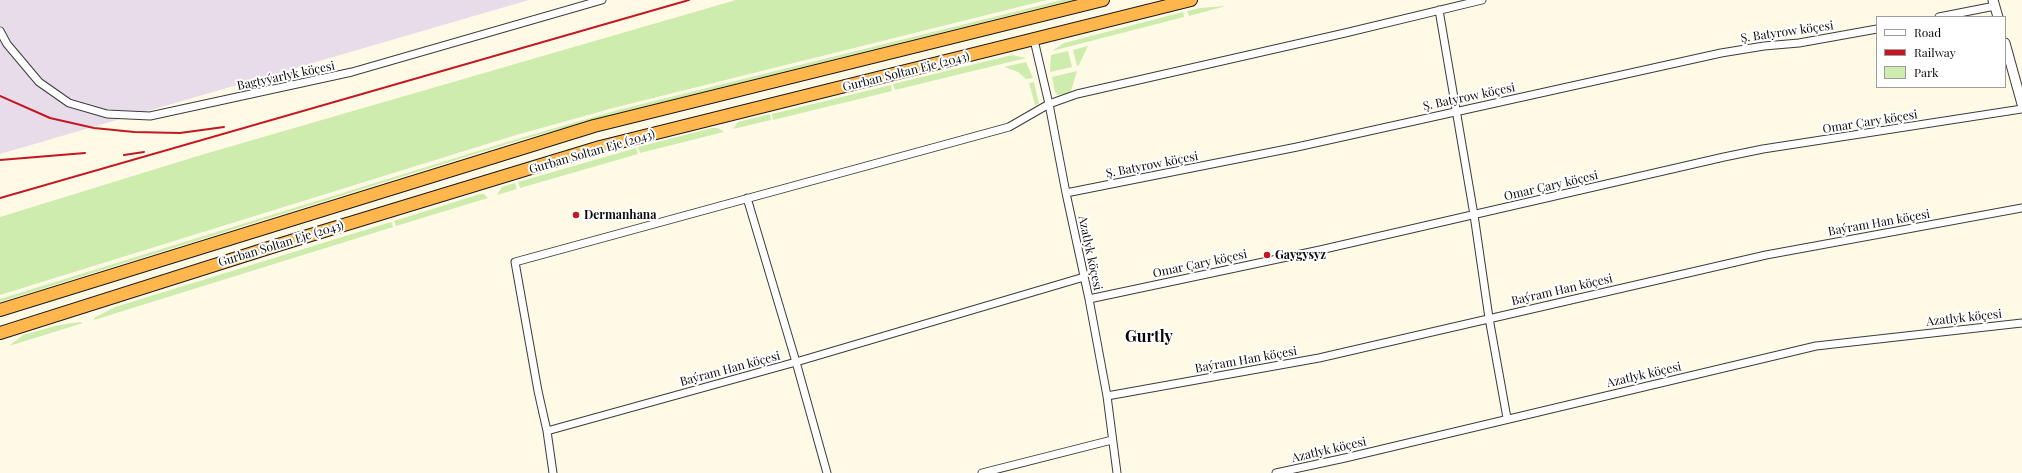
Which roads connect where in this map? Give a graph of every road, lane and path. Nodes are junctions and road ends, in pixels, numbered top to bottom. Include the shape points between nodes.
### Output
1 (602, 0) edge
2 (1103, 0) edge
3 (1192, 0) edge
4 (1482, 0) edge
5 (1994, 3) edge
6 (1439, 10) junction
7 (1943, 16) edge
8 (1998, 16) edge
9 (1876, 29) edge
10 (0, 31) edge
11 (1034, 40) junction
12 (2006, 47) edge
13 (1049, 104) junction
14 (2022, 104) edge
15 (2022, 109) edge
16 (1455, 111) junction
17 (1066, 193) junction
18 (747, 198) junction
19 (2022, 208) edge
20 (1474, 215) junction
21 (272, 227) junction
22 (278, 245) junction
23 (1084, 277) junction
24 (1089, 299) junction
25 (0, 310) edge
26 (1489, 318) junction
27 (2022, 323) edge
28 (0, 332) edge
29 (796, 362) junction
30 (1107, 396) junction
31 (1507, 418) junction
32 (547, 431) junction
33 (1112, 440) junction
34 (553, 473) edge
35 (827, 473) edge
36 (982, 473) edge
37 (1117, 473) edge
38 (1276, 473) edge

1 - 10 street, Bagtyýarlyk köçesi via 352,72 150,116 107,114 69,103 39,82 7,44
2 - 21 highway, Gurban Soltan Eje (2043) via 594,126
3 - 11 highway, Gurban Soltan Eje (2043)
4 - 6 street
5 - 7 street
5 - 8 street
6 - 13 street via 1077,94
6 - 16 street
9 - 16 street, Ş. Batyrow köçesi via 1721,53
11 - 13 street, Azatlyk köçesi
11 - 22 highway, Gurban Soltan Eje (2043) via 600,147
12 - 14 street
13 - 17 street, Azatlyk köçesi
13 - 18 street via 1009,127
15 - 20 street, Omar Çary köçesi via 1763,149
16 - 17 street, Ş. Batyrow köçesi via 1297,148
16 - 20 street
17 - 23 street, Azatlyk köçesi
18 - 29 street
18 - 32 street via 515,262
19 - 26 street, Baýram Han köçesi via 1766,255
20 - 24 street, Omar Çary köçesi
20 - 26 street
21 - 22 highway
21 - 25 highway, Gurban Soltan Eje (2043)
22 - 28 highway, Gurban Soltan Eje (2043)
23 - 24 street, Azatlyk köçesi
23 - 29 street, Baýram Han köçesi
24 - 30 street, Azatlyk köçesi
26 - 30 street, Baýram Han köçesi via 1319,358
26 - 31 street
27 - 31 street, Azatlyk köçesi via 1816,346
29 - 32 street, Baýram Han köçesi
29 - 35 street
30 - 33 street, Azatlyk köçesi
31 - 38 street, Azatlyk köçesi
32 - 34 street
33 - 36 street
33 - 37 street, Azatlyk köçesi

